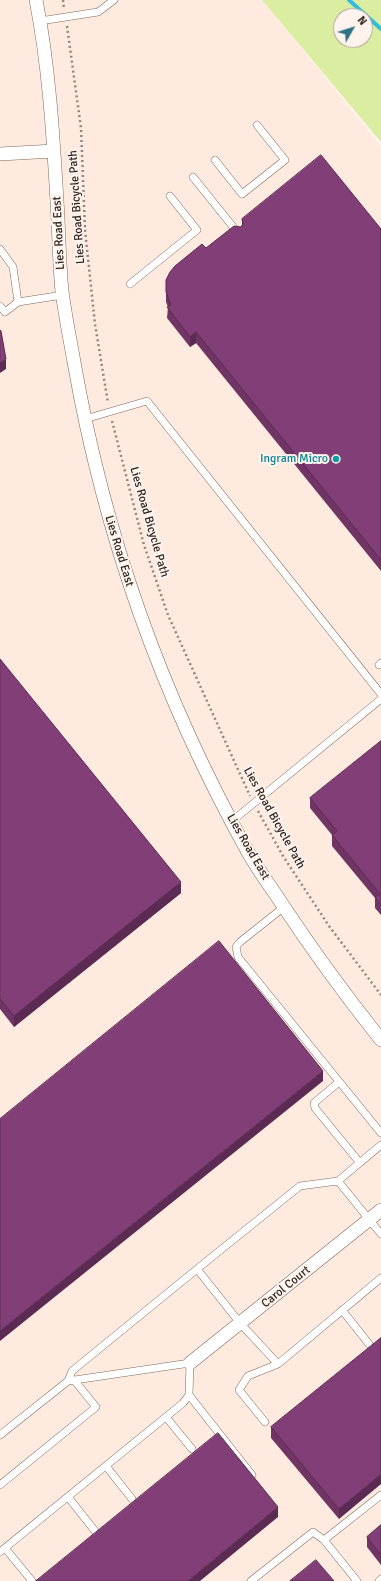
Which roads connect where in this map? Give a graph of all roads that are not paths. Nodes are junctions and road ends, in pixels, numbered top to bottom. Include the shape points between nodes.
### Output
1 (36, 0) edge
2 (114, 0) edge
3 (40, 21) junction
4 (257, 125) dead end
5 (54, 151) junction
6 (0, 154) edge
7 (215, 160) dead end
8 (193, 177) dead end
9 (170, 196) dead end
10 (238, 233) edge
11 (0, 249) edge
12 (130, 284) dead end
13 (63, 295) junction
14 (18, 302) junction
15 (0, 306) edge
16 (85, 419) junction
17 (381, 694) edge
18 (381, 699) edge
19 (232, 820) junction
20 (284, 907) junction
21 (381, 1040) edge
22 (339, 1082) junction
23 (381, 1133) edge
24 (381, 1145) edge
25 (360, 1163) junction
26 (338, 1181) junction
27 (381, 1210) edge
28 (370, 1219) junction
29 (381, 1234) edge
30 (197, 1269) junction
31 (381, 1278) edge
32 (342, 1310) junction
33 (240, 1323) junction
34 (369, 1344) dead end
35 (190, 1363) junction
36 (278, 1364) junction
37 (71, 1380) junction
38 (189, 1395) junction
39 (166, 1417) junction
40 (265, 1422) dead end
41 (0, 1435) edge
42 (192, 1449) dead end
43 (106, 1466) junction
44 (258, 1483) edge
45 (0, 1485) edge
46 (381, 1495) edge
47 (68, 1497) junction
48 (132, 1499) dead end
49 (95, 1531) edge
50 (324, 1540) junction
51 (3, 1550) edge
52 (32, 1581) edge
53 (251, 1581) edge
54 (357, 1581) edge

1 - 3 street, Lies Road East
2 - 3 lane via 98,12
3 - 5 street, Lies Road East
4 - 7 lane via 285,160 242,194
5 - 6 street
5 - 13 street, Lies Road East
8 - 10 lane
9 - 12 lane via 198,230
11 - 14 lane via 13,267
13 - 14 lane
13 - 16 street, Lies Road East
14 - 15 lane via 5,312
16 - 17 lane via 147,401
16 - 19 street, Lies Road East via 109,519 141,618 172,696
18 - 19 lane
19 - 20 street, Lies Road East via 249,854
20 - 21 street, Lies Road East via 343,992
20 - 22 lane via 240,942 236,951 238,957
22 - 23 lane
22 - 25 lane via 314,1102 315,1108
24 - 25 lane
25 - 26 lane
26 - 28 lane
26 - 30 lane via 300,1186
27 - 28 street, Carol Court
28 - 29 lane
28 - 33 street, Carol Court
30 - 33 lane
30 - 37 lane via 72,1371
31 - 32 lane
32 - 34 lane
32 - 36 lane
33 - 35 street, Carol Court
33 - 36 lane
35 - 37 lane
35 - 38 lane
36 - 40 lane via 248,1376 239,1390
37 - 41 lane
37 - 45 lane via 96,1407
38 - 39 lane via 183,1404
38 - 44 lane
39 - 42 lane
39 - 43 lane
43 - 47 lane
43 - 48 lane
46 - 50 lane
47 - 49 lane
47 - 51 lane
50 - 53 lane via 313,1532
50 - 54 lane
51 - 52 lane

